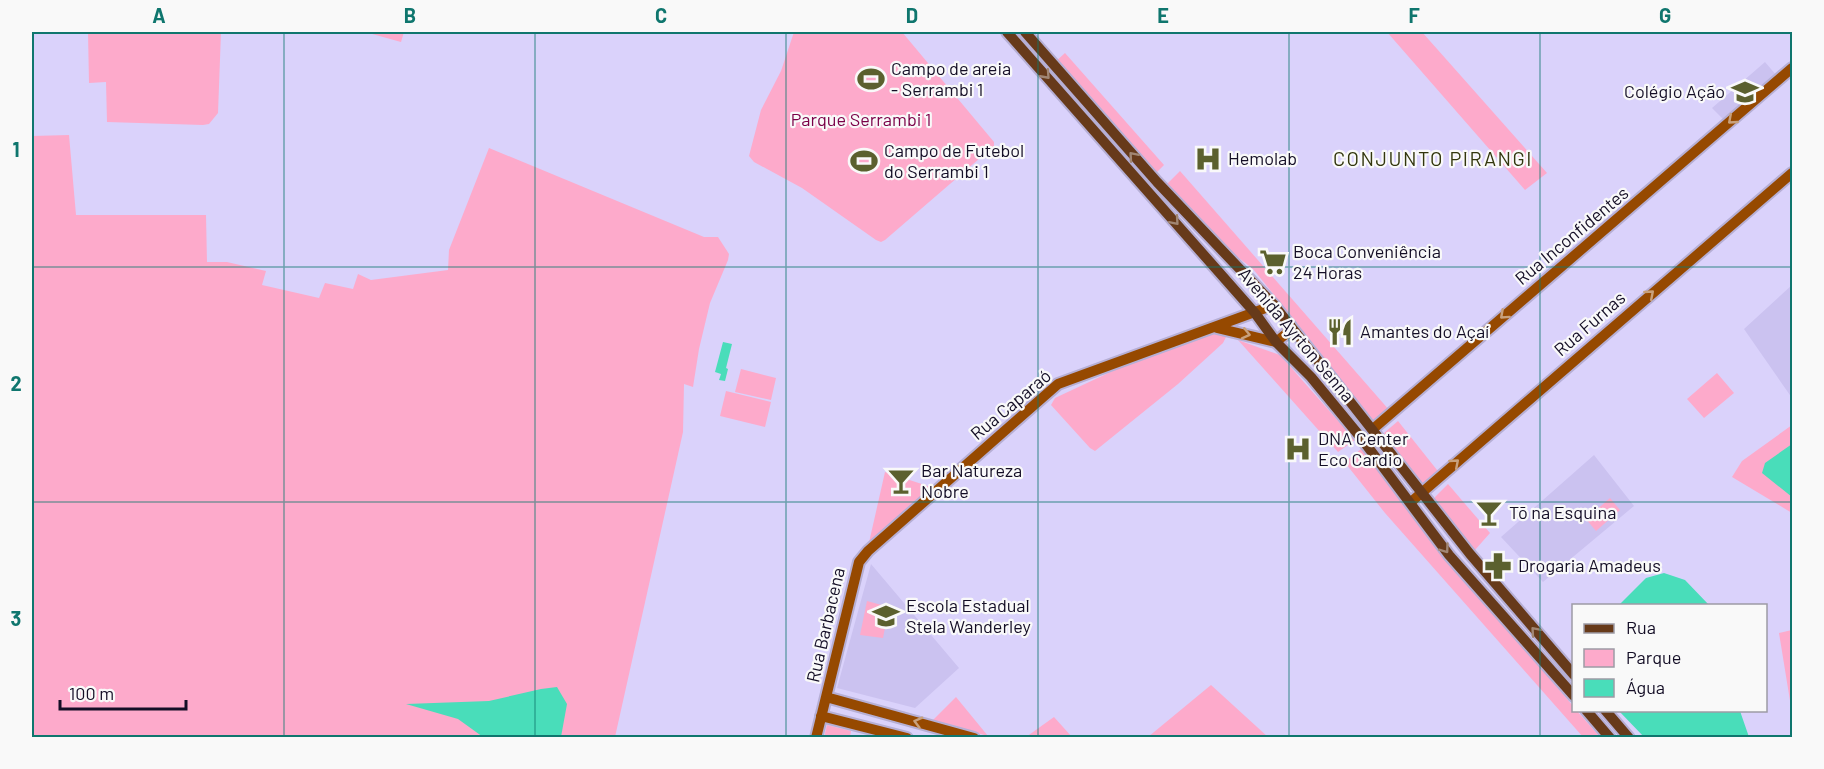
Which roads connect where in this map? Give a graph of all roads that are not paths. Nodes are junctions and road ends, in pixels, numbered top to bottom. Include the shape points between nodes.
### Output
1 (1007, 32) edge
2 (1025, 32) edge
3 (1792, 68) edge
4 (1792, 173) edge
5 (1274, 305) junction
6 (1256, 313) junction
7 (1290, 325) junction
8 (1216, 328) junction
9 (1276, 342) junction
10 (1373, 429) junction
11 (1422, 492) junction
12 (1411, 502) junction
13 (859, 562) joint
14 (1572, 673) edge
15 (1572, 694) edge
16 (826, 697) junction
17 (1587, 712) edge
18 (1606, 712) edge
19 (821, 716) junction
20 (961, 736) edge
21 (816, 738) edge
22 (907, 738) edge
23 (974, 738) edge
24 (1610, 738) edge
25 (1629, 738) edge

1 -> 6 main road, Avenida Ayrton Senna
5 -> 2 main road, Avenida Ayrton Senna via 1156,182
3 -> 10 street, Rua Inconfidentes
11 -> 4 street, Rua Furnas
5 - 6 street, Rua Caparaó
5 - 7 main road, Avenida Ayrton Senna
6 - 8 street, Rua Caparaó
6 - 9 main road, Avenida Ayrton Senna
7 - 9 street
7 - 10 main road, Avenida Ayrton Senna
8 -> 9 street
8 - 13 street, Rua Caparaó via 1058,384
9 - 12 main road, Avenida Ayrton Senna via 1318,386
10 - 11 main road, Avenida Ayrton Senna
11 - 12 street, Rua Furnas
14 -> 11 main road, Avenida Ayrton Senna via 1494,584
12 -> 15 main road, Avenida Ayrton Senna via 1449,555
13 - 16 street, Rua Barbacena
16 - 19 street, Rua Barbacena
20 -> 16 street
17 - 24 main road
18 - 25 main road
19 - 21 street, Rua Barbacena
19 - 22 street
20 - 23 street

